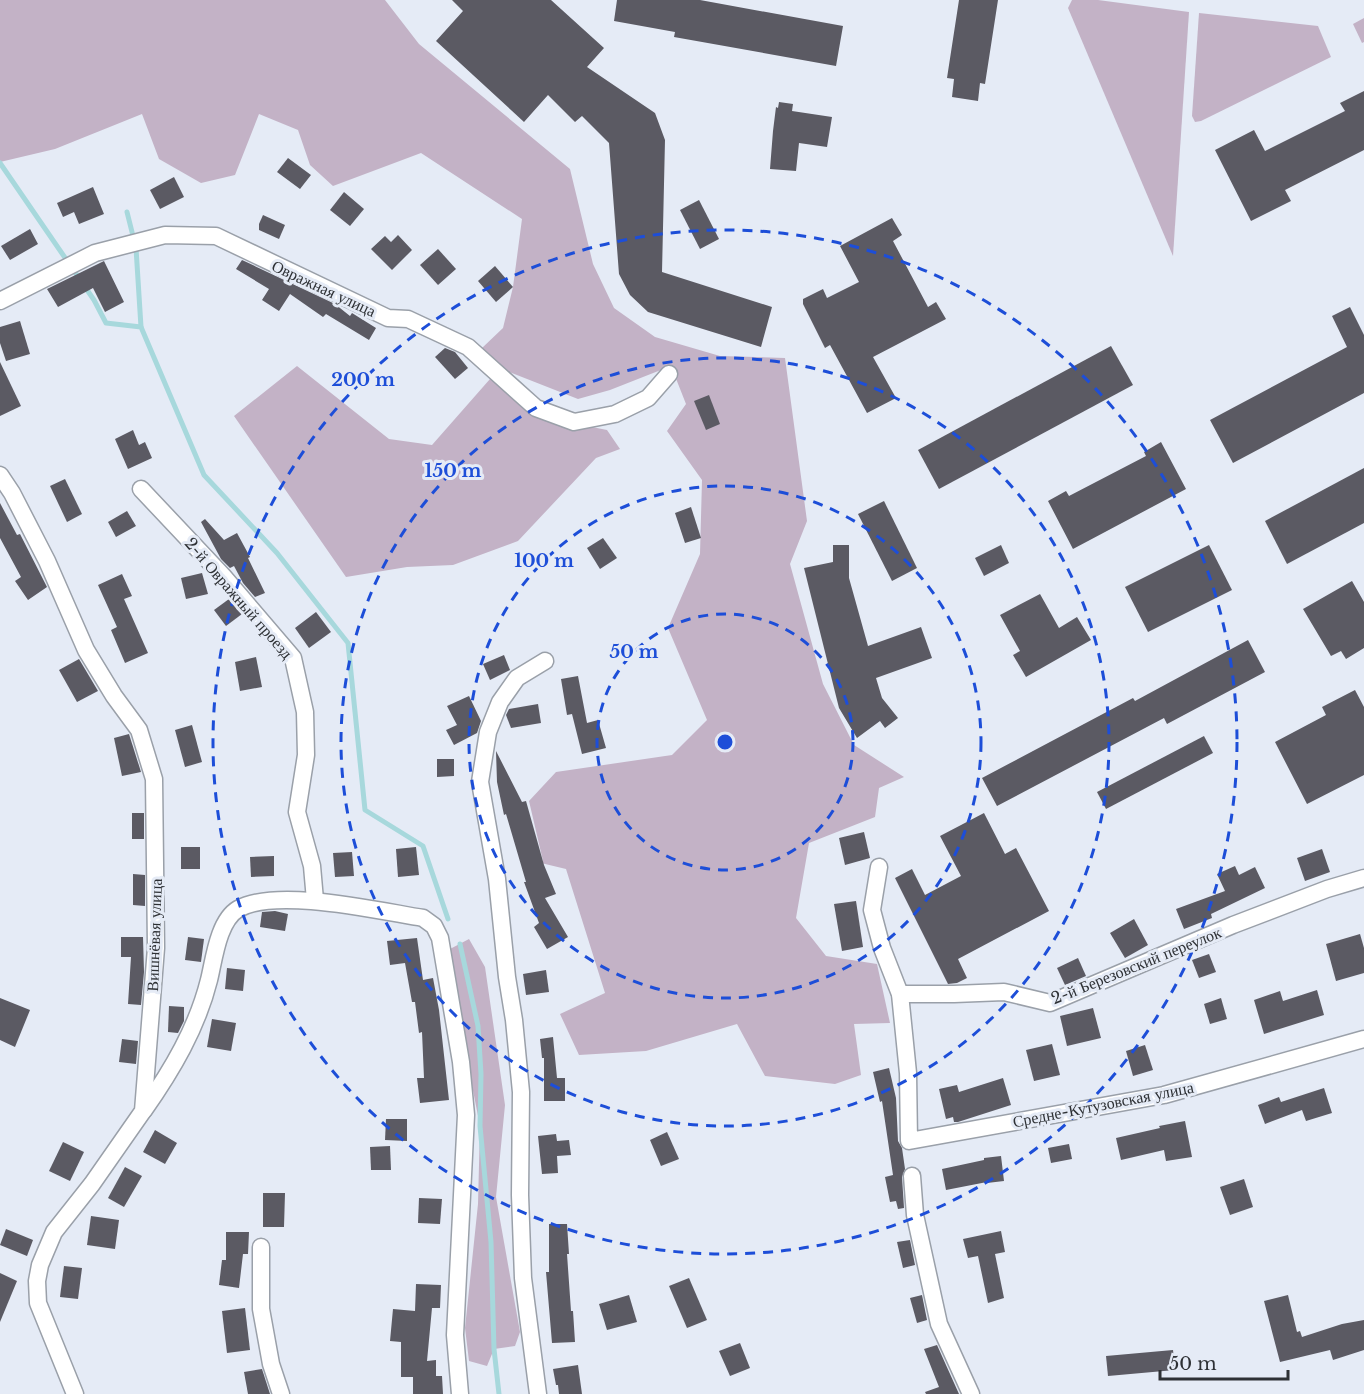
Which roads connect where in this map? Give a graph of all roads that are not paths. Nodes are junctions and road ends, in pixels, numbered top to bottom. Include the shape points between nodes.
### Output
1 (0, 301) edge
2 (669, 374) dead end
3 (0, 475) edge
4 (141, 489) dead end
5 (545, 661) dead end
6 (879, 867) dead end
7 (1364, 878) edge
8 (315, 900) junction
9 (900, 994) junction
10 (1364, 1039) edge
11 (143, 1111) junction
12 (912, 1176) dead end
13 (261, 1247) dead end
14 (75, 1394) edge
15 (281, 1394) edge
16 (460, 1394) edge
17 (538, 1394) edge
18 (971, 1394) edge

1 - 2 street, Овражная улица via 95,253 165,235 216,236 388,318 408,319 468,347 536,408 574,422 615,414 648,398
3 - 11 street, Вишнёвая улица via 47,561 86,650 139,730 154,779 156,948
4 - 8 street, 2-й Овражный проезд via 293,658 301,687 306,755 297,812 312,866
5 - 17 street via 517,678 500,702 488,732 480,782 497,879 521,1092 523,1278
6 - 9 street via 872,910
7 - 9 street, 2-й Березовский переулок via 1233,926 1050,1003 1004,992
8 - 11 street via 260,902 236,910 222,928 191,1033
8 - 16 street via 423,918 434,926 440,938 466,1115 455,1335
9 - 10 street, Средне-Кутузовская улица via 908,1073 909,1141 1164,1095
11 - 14 street via 54,1232 40,1265 38,1303
12 - 18 street via 915,1215 939,1324
13 - 15 street via 262,1319

